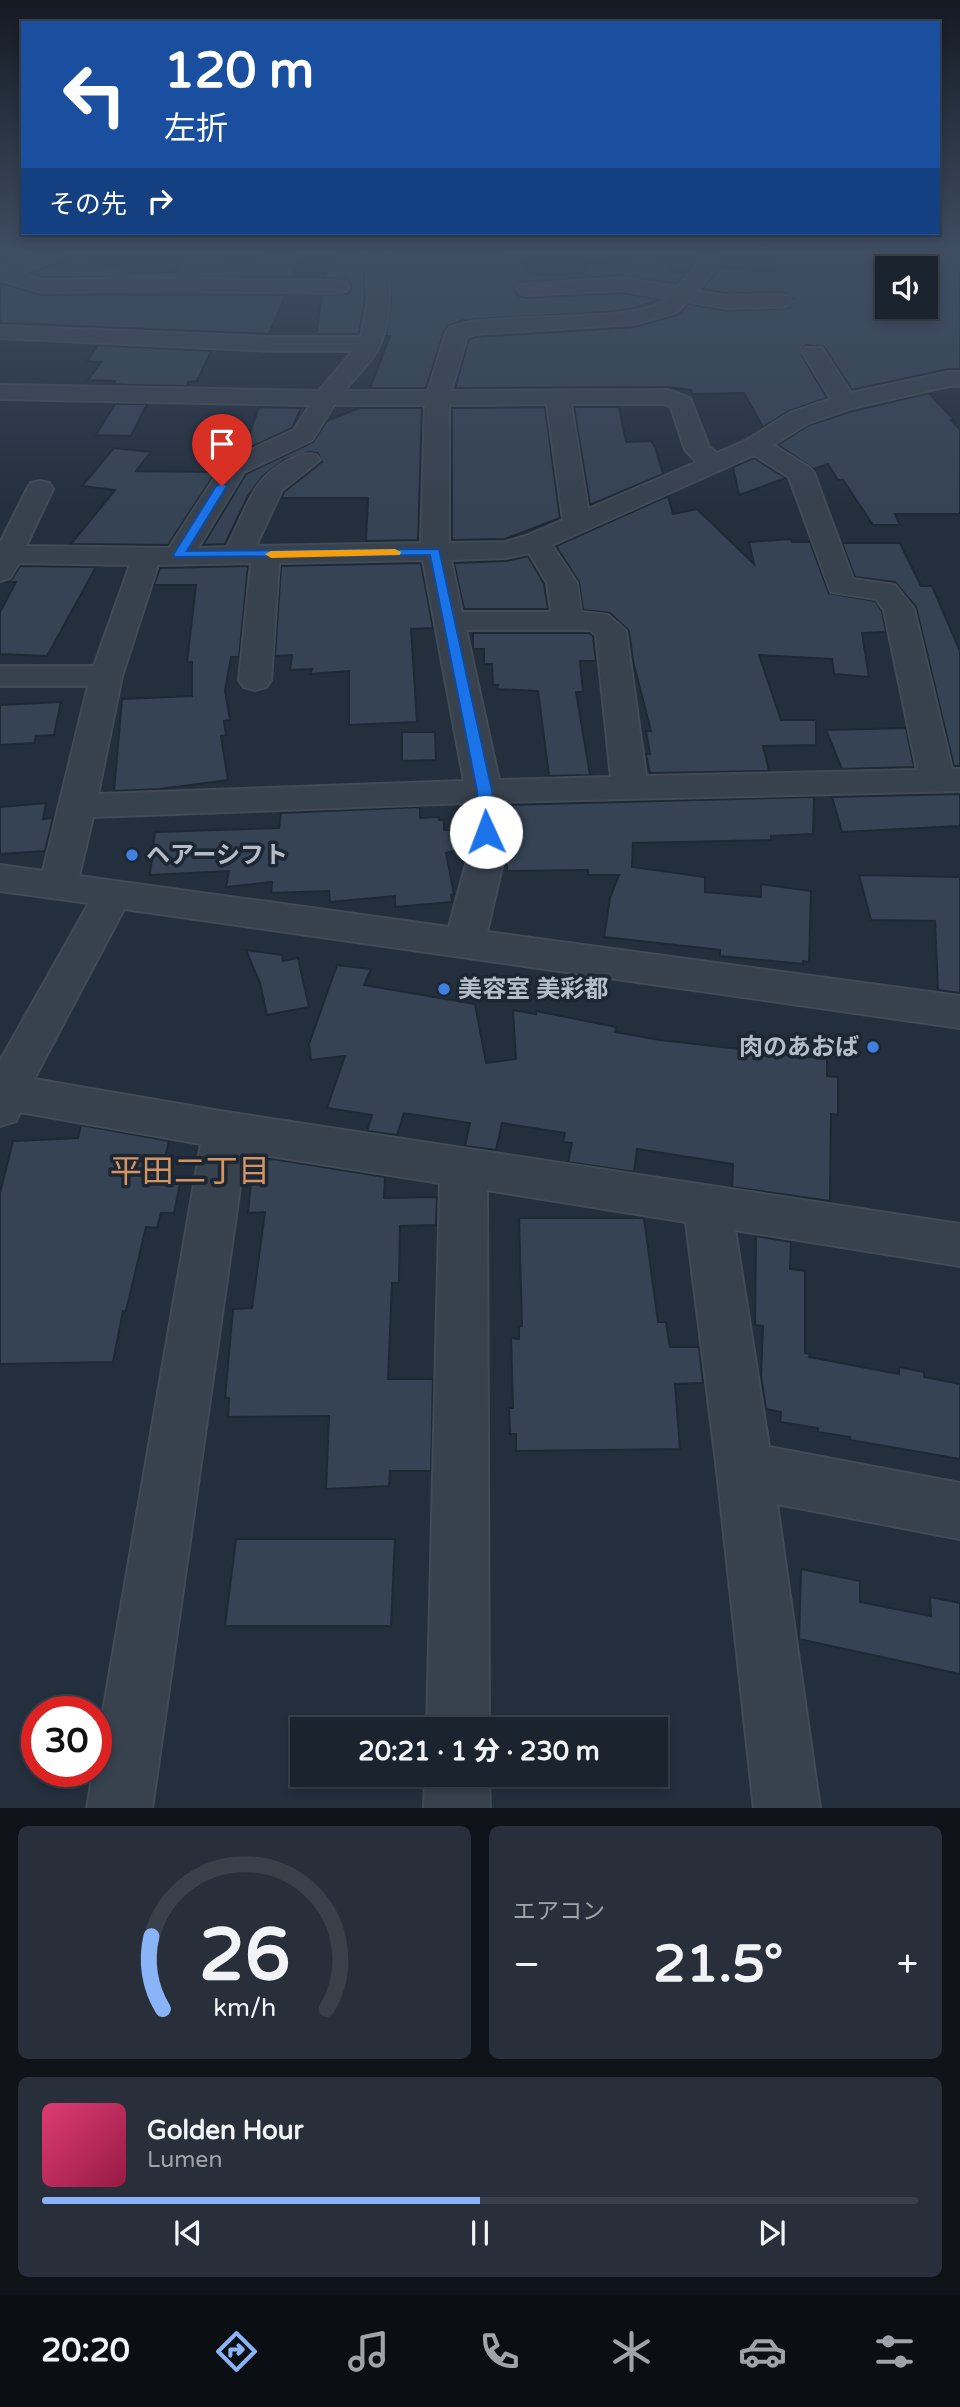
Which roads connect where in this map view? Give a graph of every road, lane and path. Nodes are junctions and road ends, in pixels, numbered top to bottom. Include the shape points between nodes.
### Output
1 (128, 337) edge
2 (221, 337) edge
3 (372, 337) edge
4 (455, 337) edge
5 (214, 341) junction
6 (370, 344) junction
7 (814, 353) dead end
8 (960, 379) edge
9 (0, 392) edge
10 (326, 398) junction
11 (558, 398) junction
12 (437, 399) junction
13 (845, 402) junction
14 (756, 445) junction
15 (307, 460) dead end
16 (715, 463) junction
17 (40, 489) dead end
18 (577, 524) junction
19 (536, 542) junction
20 (435, 551) junction
21 (252, 554) junction
22 (179, 555) junction
23 (147, 557) junction
24 (3, 560) edge
25 (449, 621) junction
26 (567, 621) junction
27 (0, 676) edge
28 (106, 676) junction
29 (255, 680) dead end
30 (949, 781) edge
31 (630, 787) junction
32 (484, 791) junction
33 (78, 806) junction
34 (0, 878) edge
35 (58, 886) junction
36 (113, 894) junction
37 (465, 943) junction
38 (960, 1012) edge
39 (2, 1097) edge
40 (226, 1130) junction
41 (464, 1167) junction
42 (707, 1205) junction
43 (960, 1245) edge
44 (745, 1470) junction
45 (960, 1511) edge
46 (458, 1717) edge
47 (457, 1787) edge
48 (119, 1808) edge
49 (457, 1808) edge
50 (787, 1808) edge

1 - 5 street
2 - 5 street
3 - 6 street
4 - 12 street
5 - 6 street
6 - 10 street
7 - 13 street
8 - 13 street
9 - 10 street
10 - 12 street
10 - 22 street via 303,435 234,467
11 - 12 street
11 - 16 street via 677,399 698,450
11 - 18 street
12 - 20 street
13 - 14 street via 799,418
14 - 16 street
14 - 30 street via 801,473 841,586 885,591 899,609
15 - 21 street via 271,486
16 - 18 street
17 - 24 street
18 - 19 street
19 - 20 street via 506,550
19 - 26 street via 562,583
20 - 21 street
20 - 25 street
21 - 22 street
21 - 29 street
22 - 23 street
23 - 24 street
23 - 28 street
25 - 26 street
25 - 32 street
26 - 31 street via 597,621 611,631
27 - 28 street
28 - 33 street
30 - 31 street
31 - 32 street
32 - 33 street
32 - 37 street via 487,853
33 - 35 street
34 - 35 street
35 - 36 street
36 - 37 street
36 - 39 street
37 - 38 street
39 - 40 street
40 - 41 street
40 - 48 street
41 - 42 street
41 - 46 street
42 - 43 street
42 - 44 street
44 - 45 street
44 - 50 street
47 - 49 street

